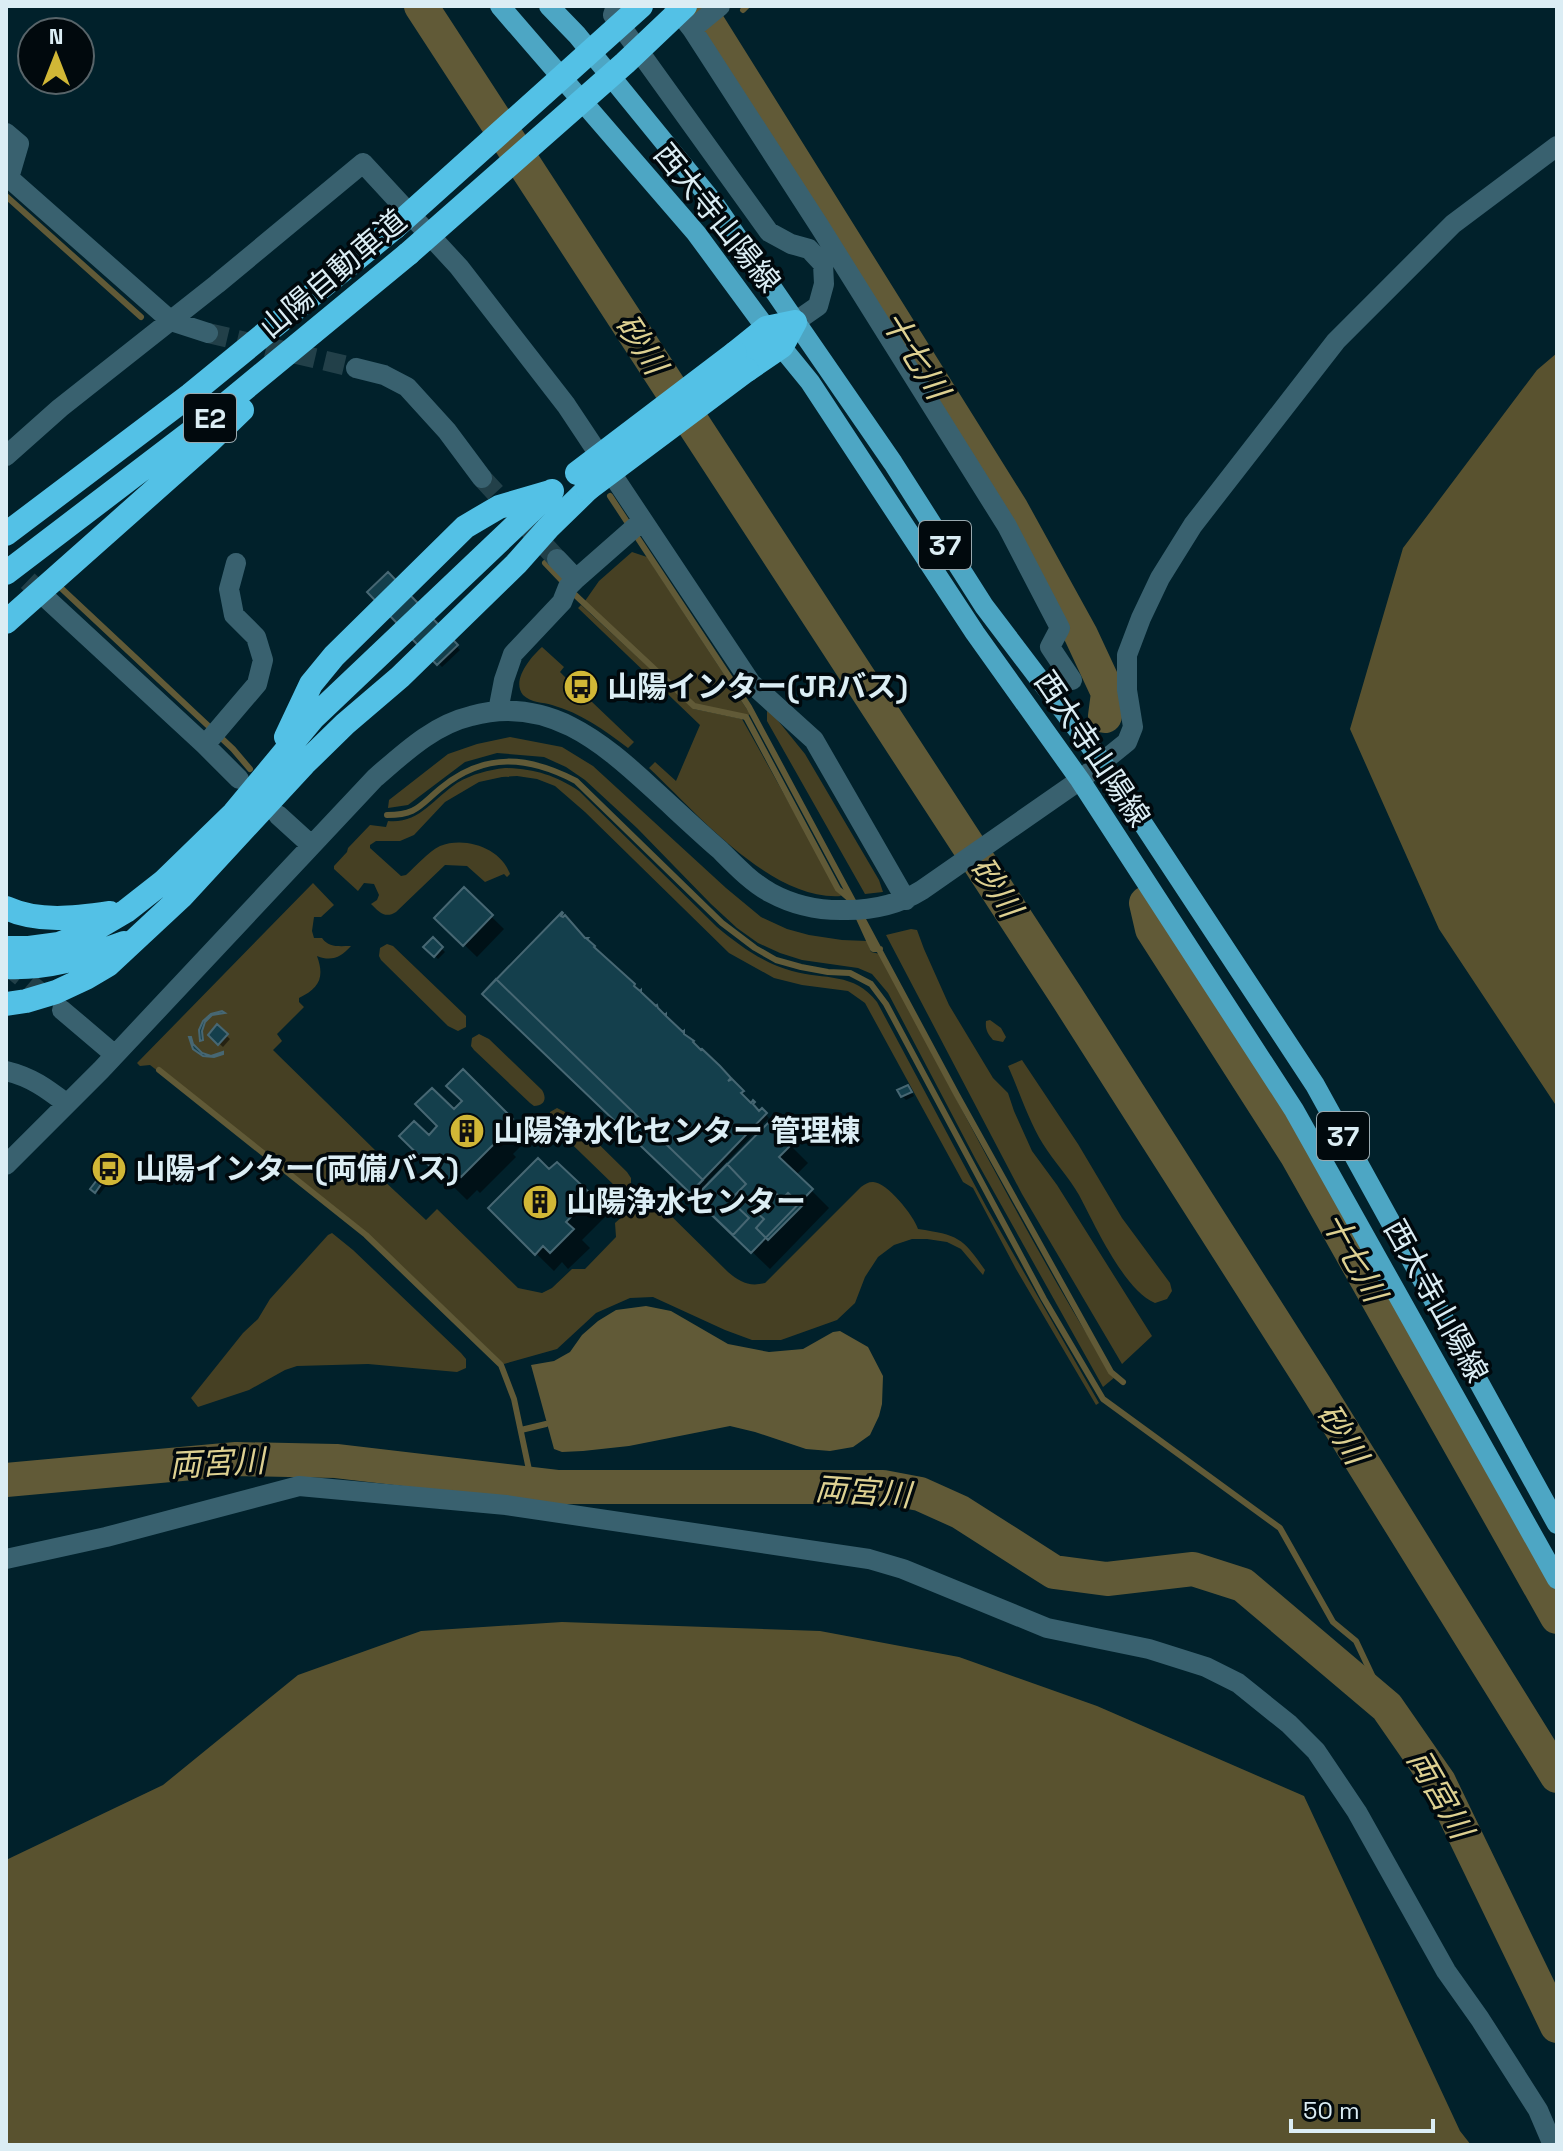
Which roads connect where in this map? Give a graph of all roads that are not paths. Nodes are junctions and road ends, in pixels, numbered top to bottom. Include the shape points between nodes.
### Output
1 (500, 6) edge
2 (549, 6) edge
3 (616, 6) edge
4 (641, 6) edge
5 (674, 6) edge
6 (720, 6) edge
7 (689, 17) edge
8 (6, 133) edge
9 (1557, 146) edge
10 (379, 278) junction
11 (171, 321) junction
12 (795, 322) junction
13 (208, 333) tunnel mouth
14 (774, 337) junction
15 (356, 368) tunnel mouth
16 (6, 456) edge
17 (482, 478) tunnel mouth
18 (583, 481) junction
19 (552, 491) junction
20 (642, 521) junction
21 (6, 534) edge
22 (557, 559) tunnel mouth
23 (236, 563) dead end
24 (6, 573) edge
25 (576, 579) junction
26 (46, 598) tunnel mouth
27 (6, 622) edge
28 (1072, 680) dead end
29 (498, 711) junction
30 (205, 745) junction
31 (1103, 763) junction
32 (272, 764) junction
33 (239, 779) dead end
34 (1080, 780) junction
35 (278, 815) dead end
36 (311, 845) junction
37 (914, 895) junction
38 (6, 908) edge
39 (126, 911) junction
40 (134, 940) junction
41 (6, 948) edge
42 (6, 967) edge
43 (6, 1004) edge
44 (62, 1010) tunnel mouth
45 (115, 1055) junction
46 (6, 1071) edge
47 (67, 1104) junction
48 (6, 1165) edge
49 (1557, 1524) edge
50 (6, 1559) edge
51 (1557, 1579) edge
52 (1553, 2145) edge

1 - 14 main road, 西大寺山陽線 / 37 via 696,233
2 - 12 main road, 西大寺山陽線 / 37 via 713,202
3 - 12 street via 613,15 769,232 809,249 823,264 818,306
4 - 21 highway, 山陽自動車道 / E2, bridge via 394,228 190,395
5 - 7 street
6 - 7 street
7 - 10 highway, 山陽自動車道 / E2, bridge via 625,63
7 - 28 street via 1007,526 1060,628 1050,647
8 - 11 street via 19,144 9,178
9 - 31 street via 1453,224 1336,341 1193,525 1160,578 1127,655 1133,727 1127,742
10 - 24 highway, 山陽自動車道 / E2 via 208,419
10 - 27 highway via 210,441
11 - 13 street
11 - 16 street
11 - 20 street via 363,163 459,267 566,405
12 - 14 highway
12 - 31 main road, 西大寺山陽線 / 37 via 984,606
14 - 18 highway, bridge
14 - 34 main road, 西大寺山陽線 / 37 via 810,382 975,633
15 - 17 street via 407,387
18 - 19 highway
18 - 40 highway via 330,725 304,764
19 - 32 highway via 313,718
19 - 32 highway via 494,526 322,690 294,720
20 - 25 street
20 - 37 street via 751,683 814,740
22 - 25 street
23 - 30 street via 229,589 234,615 256,637 263,660 257,684
25 - 29 street via 562,602 513,654
26 - 30 street
29 - 36 street via 456,720 423,739 375,778
29 - 37 street via 552,718 600,743 745,874 797,905 829,911 882,907
30 - 33 street
31 - 34 street
31 - 49 main road, 西大寺山陽線 / 37 via 1315,1085
32 - 39 highway via 234,813
34 - 37 street
34 - 51 main road, 西大寺山陽線 / 37 via 1294,1110
35 - 36 street
36 - 45 street
38 - 39 highway via 46,918
39 - 41 highway via 59,944
40 - 42 highway via 51,965
40 - 43 highway via 86,978 56,992
44 - 45 street
45 - 47 street
46 - 47 street via 25,1075
47 - 48 street
50 - 52 street via 299,1486 506,1505 869,1559 1047,1628 1206,1667 1238,1683 1316,1751 1362,1820 1446,1971 1538,2110

